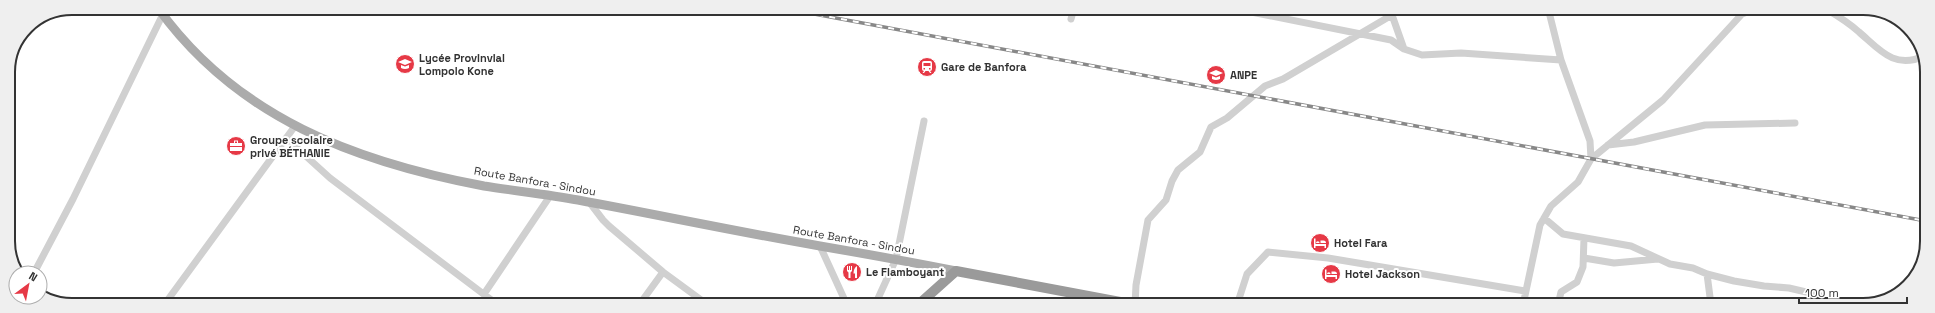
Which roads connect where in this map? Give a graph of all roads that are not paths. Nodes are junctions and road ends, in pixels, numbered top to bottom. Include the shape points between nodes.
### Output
1 (158, 15) edge
2 (164, 15) edge
3 (1071, 15) edge
4 (1266, 15) edge
5 (1388, 15) edge
6 (1393, 15) edge
7 (1550, 15) edge
8 (1741, 15) edge
9 (1838, 15) edge
10 (1070, 19) dead end
11 (1361, 34) junction
12 (1404, 49) junction
13 (1918, 59) edge
14 (1561, 60) junction
15 (924, 121) dead end
16 (1795, 123) dead end
17 (295, 126) junction
18 (286, 138) junction
19 (1608, 145) junction
20 (1591, 159) junction
21 (550, 196) junction
22 (590, 203) junction
23 (1544, 218) junction
24 (1584, 238) junction
25 (820, 246) junction
26 (1584, 258) junction
27 (896, 259) junction
28 (1658, 259) junction
29 (38, 265) edge
30 (956, 271) junction
31 (663, 272) junction
32 (1707, 274) junction
33 (1526, 291) junction
34 (484, 294) junction
35 (168, 298) edge
36 (489, 298) edge
37 (644, 298) edge
38 (698, 298) edge
39 (844, 298) edge
40 (878, 298) edge
41 (926, 298) edge
42 (1081, 298) edge
43 (1136, 298) edge
44 (1239, 298) edge
45 (1524, 298) edge
46 (1560, 298) edge
47 (1710, 298) edge
48 (1820, 298) edge

1 - 29 street
2 - 17 main road, Route Banfora - Sindou via 208,65 247,97
3 - 10 street
4 - 11 street
5 - 11 street
6 - 12 street
7 - 14 street
8 - 19 street via 1663,100
9 - 13 street via 1882,54 1903,61
11 - 12 street via 1391,40
11 - 43 street via 1283,79 1265,86 1227,118 1211,127 1200,152 1178,170 1166,200 1148,220
12 - 14 street via 1422,55 1461,53
14 - 20 street via 1590,141
15 - 27 street
16 - 19 street via 1705,125 1634,142
17 - 18 street
17 - 21 main road, Route Banfora - Sindou via 331,144 385,163 484,186
18 - 34 street via 330,178
18 - 35 street
19 - 20 street
20 - 23 street via 1578,182 1551,206
21 - 22 main road, Route Banfora - Sindou
21 - 34 street
22 - 25 main road, Route Banfora - Sindou
22 - 31 street via 603,220
23 - 24 street via 1563,234
23 - 33 street via 1540,225
24 - 26 street
24 - 28 street via 1631,246
25 - 27 main road, Route Banfora - Sindou
25 - 39 street
26 - 28 street via 1614,263
26 - 46 street via 1577,282 1561,292
27 - 30 main road, Route Banfora - Sindou
27 - 40 street
28 - 32 street
30 - 41 highway
30 - 42 highway
31 - 37 street
31 - 38 street
32 - 47 street
32 - 48 street via 1734,281 1789,288 1818,295
33 - 44 street via 1328,258 1268,252 1248,274
33 - 45 street
34 - 36 street

